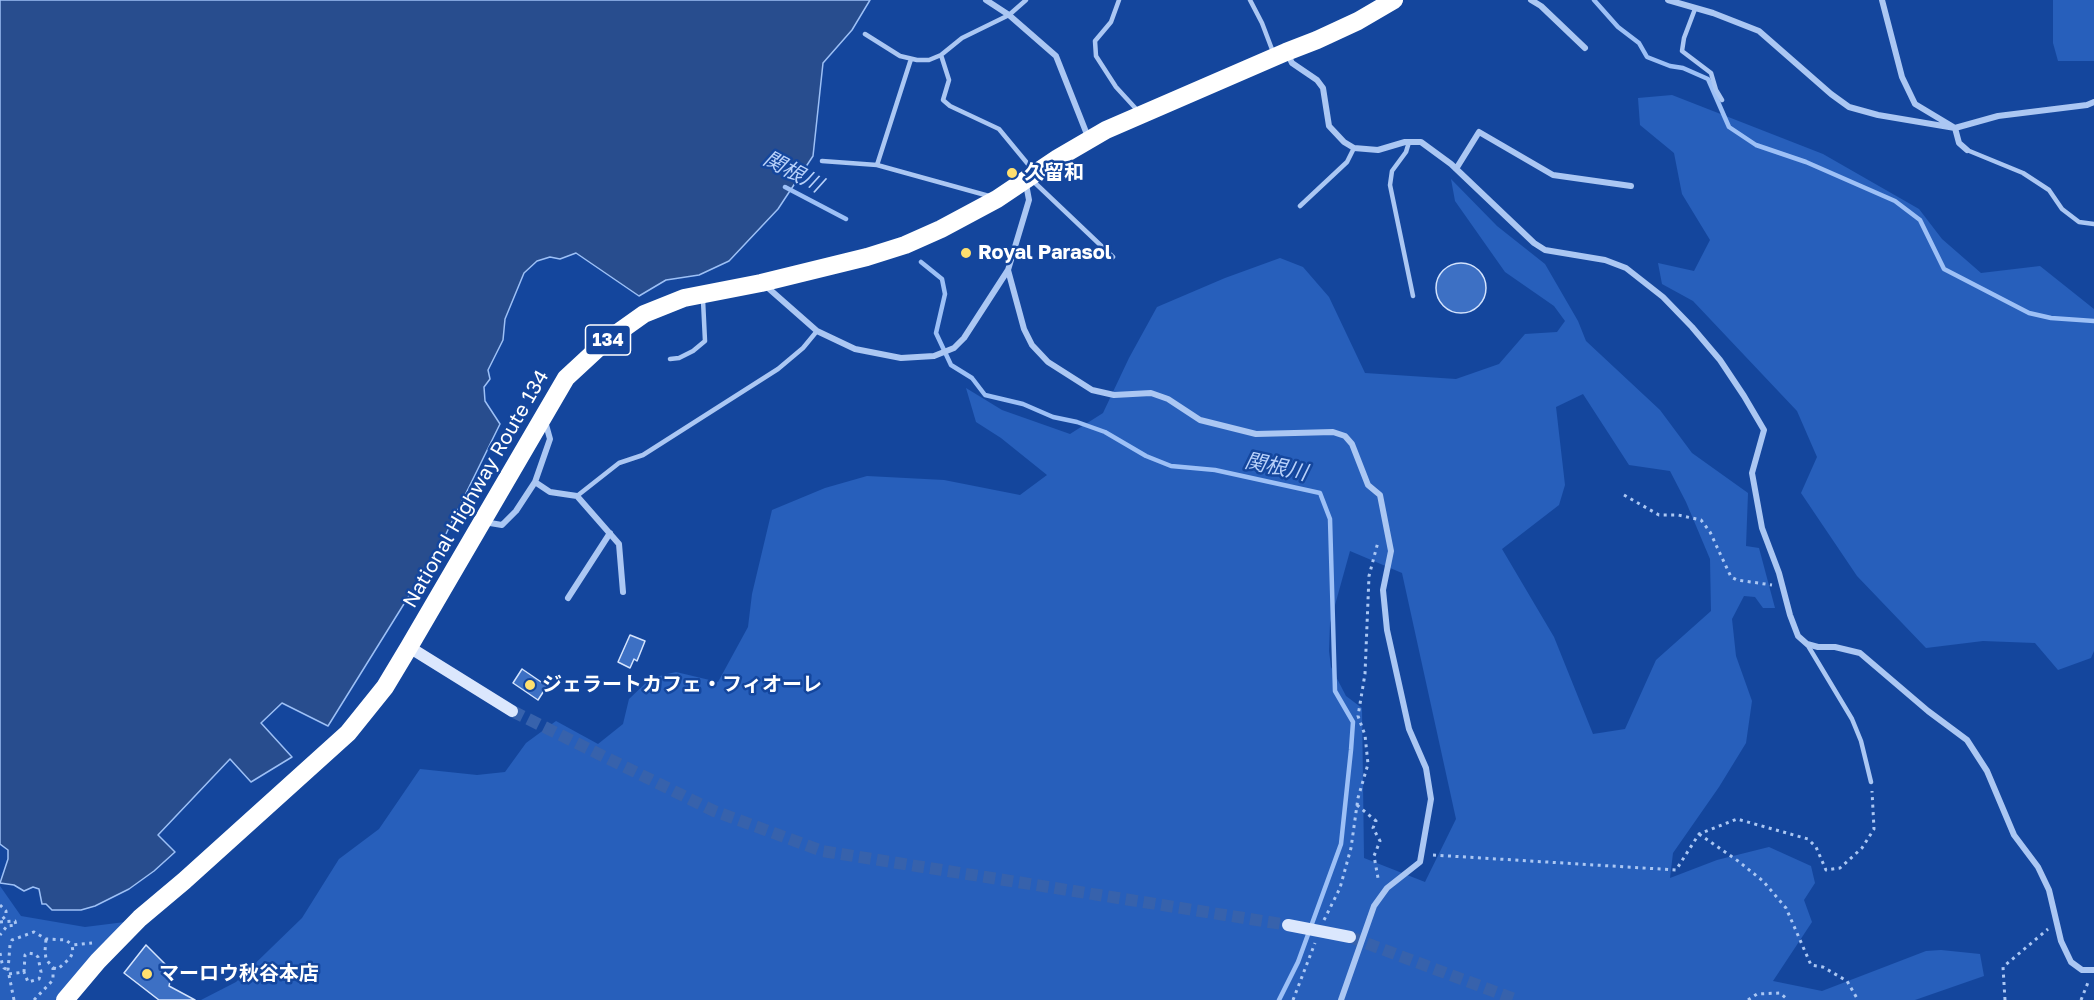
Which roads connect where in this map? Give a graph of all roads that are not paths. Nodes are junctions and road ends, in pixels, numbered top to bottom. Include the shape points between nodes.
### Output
1 (986, 0) edge
2 (1026, 0) edge
3 (1119, 0) edge
4 (1250, 0) edge
5 (1394, 0) edge
6 (1531, 0) edge
7 (1668, 0) edge
8 (1882, 0) edge
9 (1695, 9) junction
10 (1009, 15) junction
11 (865, 34) dead end
12 (1586, 48) dead end
13 (1280, 54) junction
14 (941, 55) junction
15 (911, 58) junction
16 (1722, 100) dead end
17 (2094, 102) edge
18 (1140, 114) junction
19 (1955, 128) junction
20 (1089, 139) junction
21 (1409, 142) junction
22 (1354, 148) junction
23 (1967, 150) joint
24 (822, 161) dead end
25 (877, 165) junction
26 (1456, 169) junction
27 (1030, 177) junction
28 (1631, 186) dead end
29 (997, 199) junction
30 (1300, 206) dead end
31 (2094, 224) edge
32 (1113, 256) dead end
33 (1008, 270) junction
34 (761, 283) junction
35 (702, 294) junction
36 (1413, 296) dead end
37 (817, 331) junction
38 (670, 359) dead end
39 (543, 415) junction
40 (535, 482) junction
41 (577, 496) junction
42 (483, 522) junction
43 (610, 534) junction
44 (623, 592) dead end
45 (568, 598) dead end
46 (1807, 644) junction
47 (409, 647) junction
48 (512, 711) tunnel mouth
49 (1871, 782) road end
50 (1288, 925) tunnel mouth
51 (1350, 938) tunnel mouth
52 (2093, 970) edge
53 (66, 1000) edge
54 (1341, 1000) edge

1 - 10 street
2 - 10 lane
3 - 18 lane via 1111,22 1095,41 1096,56
4 - 13 lane
5 - 13 highway, National Highway Route 134 / 134 via 1348,26
6 - 12 street
7 - 9 street
8 - 19 street via 1902,77 1914,104
9 - 16 lane via 1682,51 1711,73
9 - 19 street via 1759,31 1849,107
10 - 14 lane via 962,38
10 - 20 street via 1056,56
11 - 15 lane via 900,56
13 - 18 highway, National Highway Route 134 / 134
13 - 22 street via 1317,80 1323,88 1329,126
14 - 15 lane via 930,60
14 - 27 lane via 949,80 943,100 999,129
15 - 25 lane
17 - 19 street via 1998,116
18 - 20 highway, National Highway Route 134 / 134
19 - 23 street via 1959,144
20 - 27 highway, National Highway Route 134 / 134
21 - 22 street via 1378,150
21 - 26 street via 1421,142
21 - 36 lane via 1392,171 1390,185
22 - 30 lane via 1347,162
23 - 31 lane via 2024,173 2049,190 2062,209 2079,222
24 - 25 lane
25 - 29 lane
26 - 28 street via 1479,132 1553,175
26 - 46 street via 1545,250 1605,260 1626,268 1663,297 1720,360 1764,430 1752,473 1762,528 1798,636
27 - 29 highway, National Highway Route 134 / 134
27 - 32 lane
27 - 33 street via 1029,200
29 - 34 highway, National Highway Route 134 / 134 via 905,245
33 - 37 street via 963,338 954,348 934,356 900,358 855,349
33 - 54 street via 1032,345 1048,362 1092,390 1151,393 1200,420 1256,434 1333,432 1345,436 1368,485 1380,495 1391,551 1383,590 1386,630 1409,729 1426,768 1431,799 1420,862 1387,888 1374,906
34 - 35 highway, National Highway Route 134 / 134
34 - 37 street
35 - 38 lane via 705,341 693,351
35 - 39 highway, National Highway Route 134 / 134 via 644,314 606,341 566,378
37 - 41 lane via 778,369 643,455 619,463
39 - 40 street via 550,439
39 - 42 highway, National Highway Route 134 / 134
40 - 41 street via 550,492
40 - 42 street via 502,525
41 - 43 street
42 - 47 highway, National Highway Route 134 / 134
43 - 44 street via 619,544
43 - 45 street
46 - 49 lane via 1852,718
46 - 52 street via 1860,653 1966,740 1987,771 2014,835 2038,867 2049,890 2061,941 2071,962 2082,970
47 - 48 main road
47 - 53 highway, National Highway Route 134 / 134 via 385,687 348,733 140,918
50 - 51 main road, bridge

